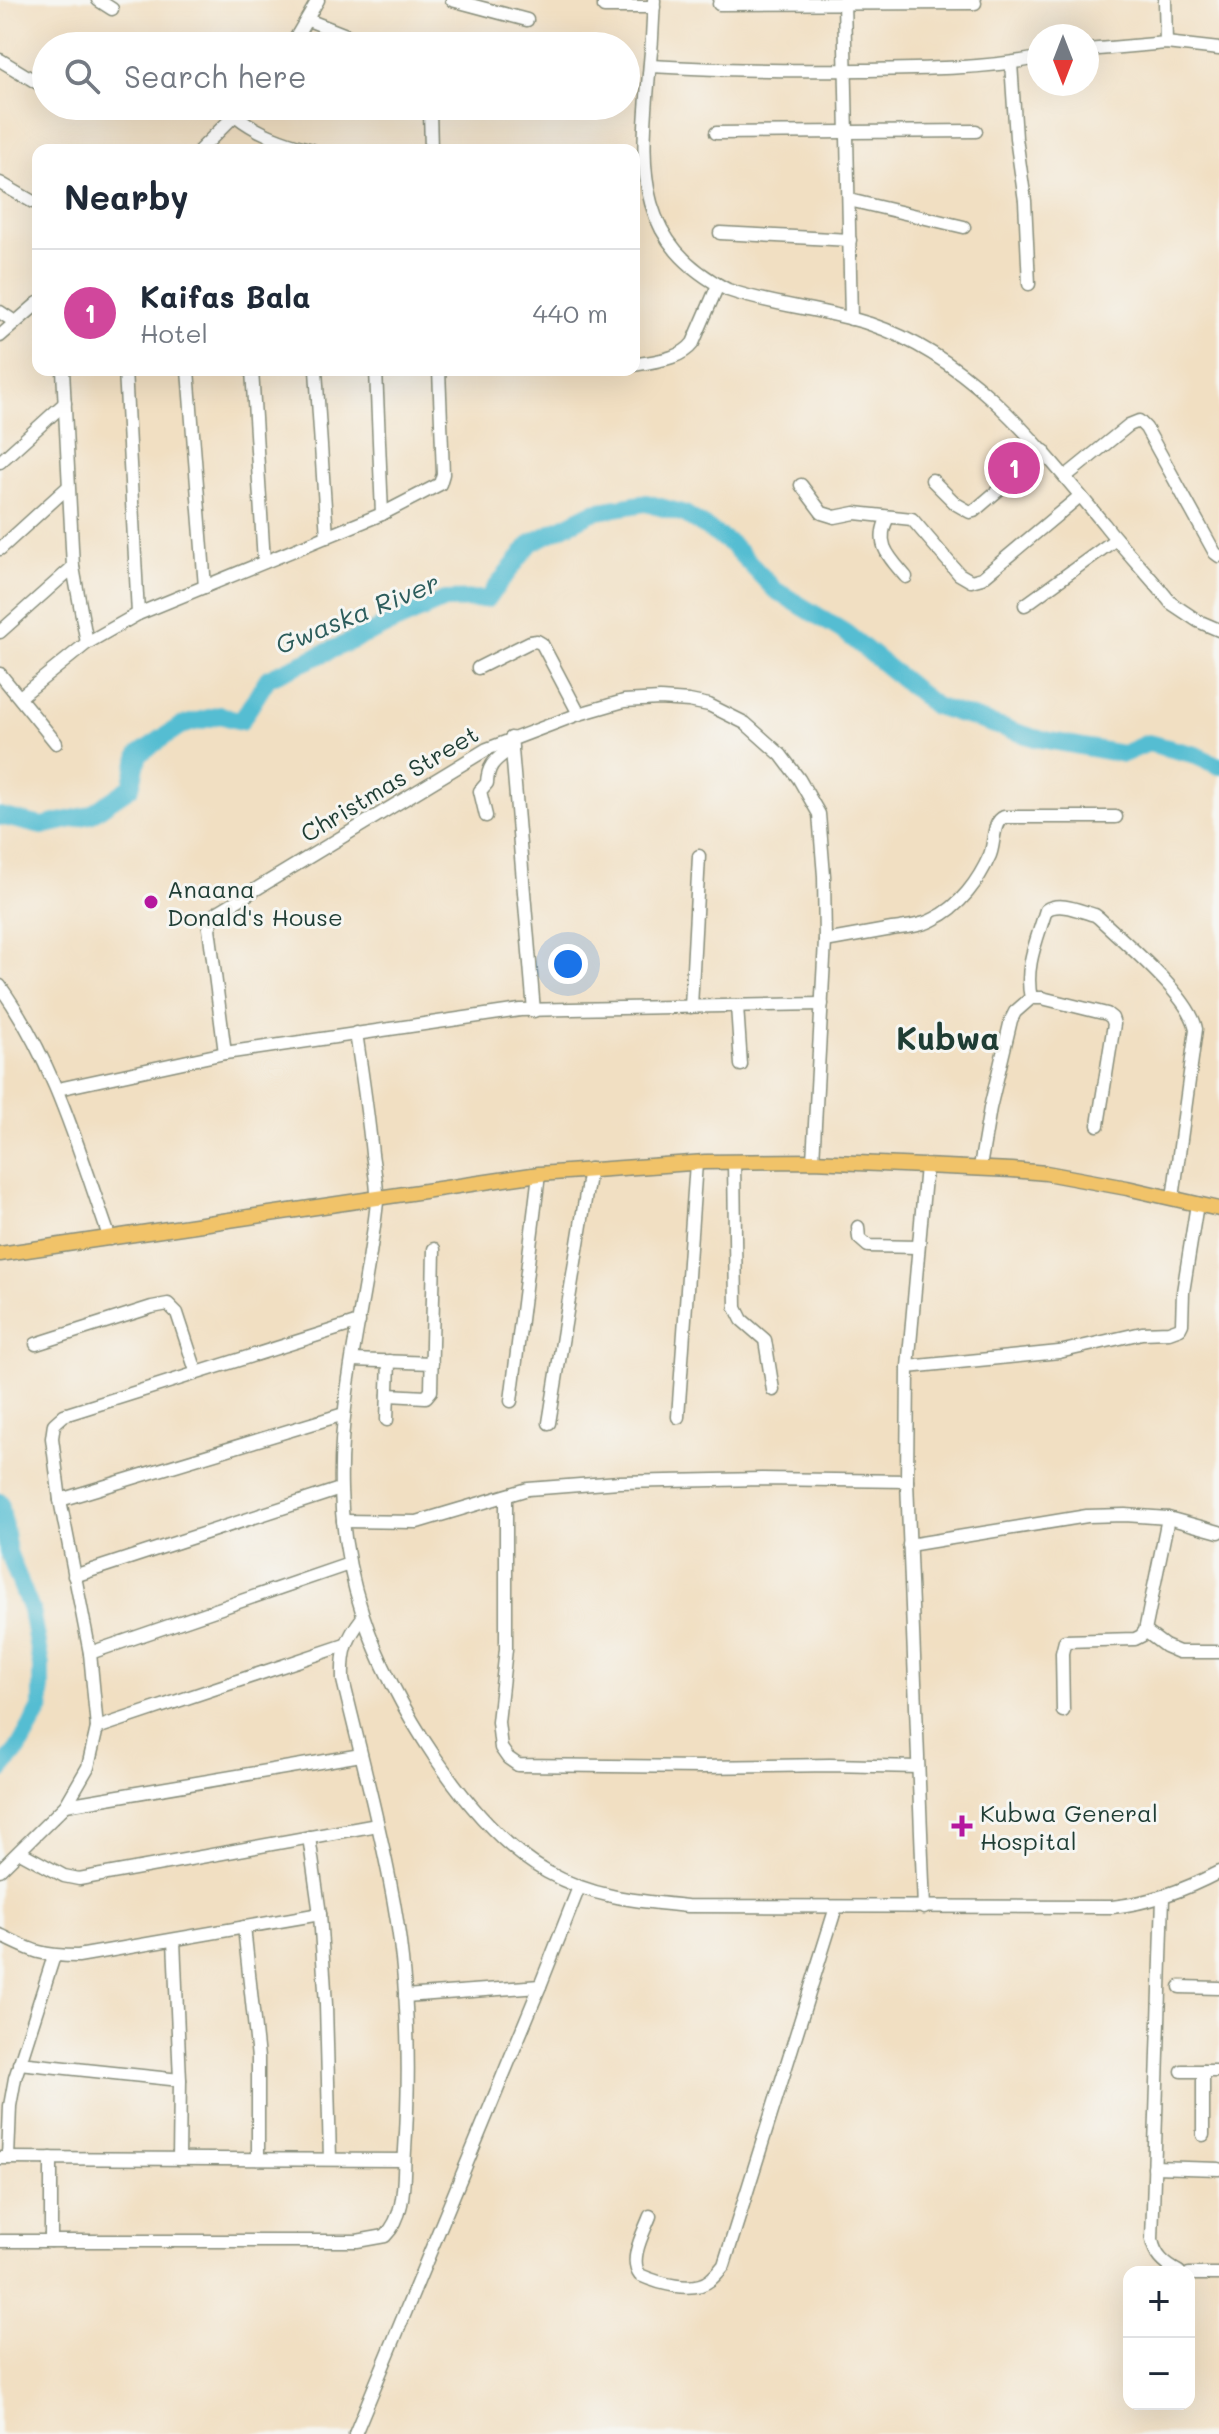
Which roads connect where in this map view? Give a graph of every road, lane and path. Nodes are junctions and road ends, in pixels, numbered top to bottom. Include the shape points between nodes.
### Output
1 (98, 0) edge
2 (318, 0) edge
3 (452, 0) edge
4 (604, 0) edge
5 (1165, 0) edge
6 (844, 2) edge
7 (654, 3) edge
8 (975, 3) dead end
9 (719, 4) dead end
10 (112, 9) dead end
11 (308, 20) junction
12 (527, 20) dead end
13 (300, 32) edge
14 (334, 32) edge
15 (1166, 43) junction
16 (1099, 49) edge
17 (1219, 49) edge
18 (0, 60) edge
19 (1027, 60) edge
20 (1011, 63) junction
21 (650, 66) junction
22 (846, 70) junction
23 (32, 79) edge
24 (230, 120) edge
25 (246, 120) edge
26 (430, 120) edge
27 (976, 131) dead end
28 (716, 133) dead end
29 (847, 133) junction
30 (206, 144) edge
31 (292, 144) edge
32 (431, 144) edge
33 (0, 183) edge
34 (849, 200) junction
35 (32, 201) edge
36 (964, 227) dead end
37 (720, 233) dead end
38 (850, 240) junction
39 (1029, 284) dead end
40 (718, 285) junction
41 (32, 308) edge
42 (0, 312) edge
43 (851, 319) junction
44 (15, 322) junction
45 (0, 336) edge
46 (640, 364) edge
47 (63, 376) edge
48 (125, 376) edge
49 (188, 376) edge
50 (252, 376) edge
51 (316, 376) edge
52 (376, 376) edge
53 (439, 376) edge
54 (65, 403) junction
55 (1044, 451) junction
56 (0, 462) edge
57 (1065, 477) junction
58 (932, 480) dead end
59 (801, 485) dead end
60 (68, 487) junction
61 (1080, 496) junction
62 (382, 514) junction
63 (888, 517) junction
64 (327, 537) junction
65 (1116, 539) junction
66 (0, 549) edge
67 (1219, 556) edge
68 (264, 562) junction
69 (73, 567) junction
70 (906, 577) dead end
71 (205, 587) junction
72 (1025, 605) dead end
73 (138, 614) junction
74 (1219, 630) edge
75 (0, 632) edge
76 (87, 643) junction
77 (478, 668) dead end
78 (0, 674) edge
79 (20, 697) junction
80 (579, 714) junction
81 (56, 743) dead end
82 (512, 743) junction
83 (486, 816) dead end
84 (1116, 817) dead end
85 (699, 856) dead end
86 (825, 941) junction
87 (0, 986) edge
88 (1031, 998) junction
89 (822, 1004) junction
90 (737, 1006) junction
91 (691, 1007) junction
92 (534, 1011) junction
93 (356, 1033) junction
94 (225, 1053) junction
95 (741, 1065) dead end
96 (58, 1089) junction
97 (1098, 1125) dead end
98 (813, 1161) junction
99 (734, 1162) junction
100 (696, 1163) junction
101 (926, 1166) junction
102 (980, 1167) junction
103 (590, 1169) junction
104 (539, 1174) junction
105 (377, 1198) junction
106 (1173, 1198) junction
107 (1197, 1204) junction
108 (1219, 1209) edge
109 (858, 1227) dead end
110 (110, 1239) junction
111 (918, 1247) junction
112 (434, 1249) dead end
113 (5, 1253) edge
114 (359, 1322) junction
115 (36, 1344) dead end
116 (353, 1360) junction
117 (389, 1361) junction
118 (432, 1363) junction
119 (908, 1367) junction
120 (196, 1371) junction
121 (773, 1390) dead end
122 (388, 1395) junction
123 (511, 1401) dead end
124 (344, 1414) junction
125 (678, 1417) dead end
126 (387, 1420) dead end
127 (549, 1423) dead end
128 (907, 1481) junction
129 (340, 1489) junction
130 (506, 1496) junction
131 (60, 1500) junction
132 (1168, 1518) junction
133 (343, 1521) junction
134 (1219, 1532) edge
135 (909, 1545) junction
136 (349, 1564) junction
137 (74, 1576) junction
138 (363, 1617) junction
139 (1145, 1631) junction
140 (345, 1645) junction
141 (1219, 1652) edge
142 (90, 1653) junction
143 (1063, 1711) dead end
144 (97, 1728) junction
145 (361, 1755) junction
146 (918, 1767) junction
147 (66, 1805) junction
148 (377, 1825) junction
149 (309, 1837) junction
150 (20, 1852) junction
151 (0, 1870) edge
152 (1219, 1872) edge
153 (579, 1887) junction
154 (1163, 1897) junction
155 (836, 1907) junction
156 (924, 1908) junction
157 (320, 1914) junction
158 (244, 1927) junction
159 (0, 1935) edge
160 (174, 1940) junction
161 (54, 1956) junction
162 (540, 1986) junction
163 (1180, 1987) dead end
164 (1219, 1988) edge
165 (405, 1996) junction
166 (19, 2063) junction
167 (1182, 2071) dead end
168 (1203, 2071) junction
169 (1219, 2071) edge
170 (180, 2080) junction
171 (1203, 2135) dead end
172 (4, 2158) edge
173 (51, 2158) junction
174 (179, 2159) junction
175 (258, 2159) junction
176 (330, 2159) junction
177 (404, 2160) junction
178 (1154, 2167) junction
179 (1219, 2169) edge
180 (650, 2216) dead end
181 (0, 2241) edge
182 (51, 2241) junction
183 (1169, 2266) edge
184 (1195, 2274) edge
185 (1219, 2274) edge
186 (355, 2434) edge

1 - 10 street
2 - 11 street
3 - 12 street
4 - 7 street via 604,7
5 - 15 street
6 - 8 street
6 - 9 street
6 - 22 street
7 - 21 street
11 - 13 street
11 - 14 street
15 - 16 street
15 - 17 street
18 - 23 street
19 - 20 street
20 - 22 street
20 - 39 street
21 - 22 street
21 - 40 street via 643,140 649,200 670,244
22 - 29 street
24 - 30 street
25 - 31 street via 252,129
26 - 32 street
27 - 29 street
28 - 29 street
29 - 34 street
33 - 35 street
34 - 36 street
34 - 38 street
37 - 38 street
38 - 43 street
40 - 43 street
40 - 46 street via 687,351
41 - 44 street
42 - 44 street
43 - 55 street via 891,332 958,371
44 - 45 street
47 - 54 street
48 - 73 street
49 - 71 street
50 - 68 street
51 - 64 street
52 - 62 street
53 - 62 street via 443,480
54 - 56 street
54 - 60 street
55 - 57 street
55 - 58 street via 974,511 956,504
57 - 61 street
57 - 67 street via 1139,421
59 - 63 street via 822,513
60 - 66 street
60 - 69 street
61 - 63 street via 982,578 971,581 912,519
61 - 65 street
62 - 64 street
63 - 70 street via 883,541
64 - 68 street
65 - 72 street
65 - 74 street via 1171,603
68 - 71 street
69 - 75 street
69 - 76 street
71 - 73 street
73 - 76 street
76 - 79 street
77 - 80 street via 537,641
78 - 79 street
79 - 81 street
80 - 82 street, Christmas Street
80 - 86 street, Christmas Street via 641,699 689,701 728,713 760,735 791,767 819,814
82 - 83 street via 491,764 480,791
82 - 92 street
82 - 94 street, Christmas Street via 463,762 215,914 209,928
84 - 86 street via 998,819 995,843 978,877 946,912 922,924
85 - 91 street
86 - 89 street, Christmas Street
87 - 96 street
88 - 97 street via 1112,1018
88 - 102 street via 1011,1020
88 - 106 street via 1029,965 1051,906 1095,915 1176,992 1196,1029
89 - 90 street
89 - 98 street, Christmas Street
90 - 91 street
90 - 95 street
91 - 92 street
92 - 93 street
93 - 94 street
93 - 105 street
94 - 96 street
96 - 110 street
98 - 99 main road
98 - 101 main road
99 - 100 main road
99 - 121 street via 736,1308 765,1340
100 - 103 main road
100 - 125 street
101 - 102 main road
101 - 111 street
102 - 106 main road via 1046,1173
103 - 104 main road
103 - 127 street
104 - 105 main road
104 - 123 street
105 - 110 main road
105 - 114 street
106 - 107 main road
107 - 108 main road
107 - 119 street via 1180,1328 1059,1352
109 - 111 street via 859,1238 868,1246
110 - 113 main road
111 - 119 street
112 - 118 street
114 - 116 street
114 - 120 street
115 - 120 street via 168,1304 177,1313
116 - 117 street
116 - 124 street
117 - 118 street
117 - 122 street
118 - 122 street via 426,1397
119 - 128 street
120 - 131 street via 57,1419 52,1438
122 - 126 street
124 - 129 street
124 - 131 street
128 - 130 street via 619,1482 528,1489
128 - 135 street
129 - 133 street
129 - 137 street
130 - 133 street via 417,1522
130 - 146 street via 506,1649 498,1722 501,1748 518,1765
131 - 137 street
132 - 134 street
132 - 135 street via 1087,1516
132 - 139 street
133 - 136 street
135 - 146 street
136 - 138 street
136 - 142 street
137 - 142 street
138 - 140 street
138 - 153 street via 424,1741 448,1777 514,1849
139 - 141 street via 1179,1652
139 - 143 street via 1135,1639 1065,1641
140 - 144 street
140 - 145 street via 343,1680
142 - 144 street
144 - 147 street via 88,1767
145 - 147 street
145 - 148 street
146 - 156 street
147 - 150 street
148 - 149 street
148 - 165 street via 391,1884
149 - 150 street via 79,1879
149 - 157 street
150 - 151 street
152 - 154 street
153 - 155 street via 630,1901 687,1906
153 - 162 street
154 - 156 street via 1112,1907
154 - 178 street
155 - 156 street
155 - 180 street via 724,2265 710,2281 696,2286 640,2275 635,2261
157 - 158 street
157 - 176 street
158 - 160 street
158 - 175 street via 258,2058
159 - 161 street
160 - 161 street
160 - 170 street
161 - 166 street
162 - 165 street
162 - 186 street
163 - 164 street
165 - 177 street
166 - 170 street
166 - 172 street
167 - 168 street
168 - 169 street
168 - 171 street
170 - 174 street
172 - 173 street
173 - 174 street
173 - 182 street
174 - 175 street
175 - 176 street
176 - 177 street
177 - 182 street via 398,2220 385,2236 374,2239
178 - 179 street
178 - 183 street via 1152,2240
181 - 182 street
184 - 185 street

